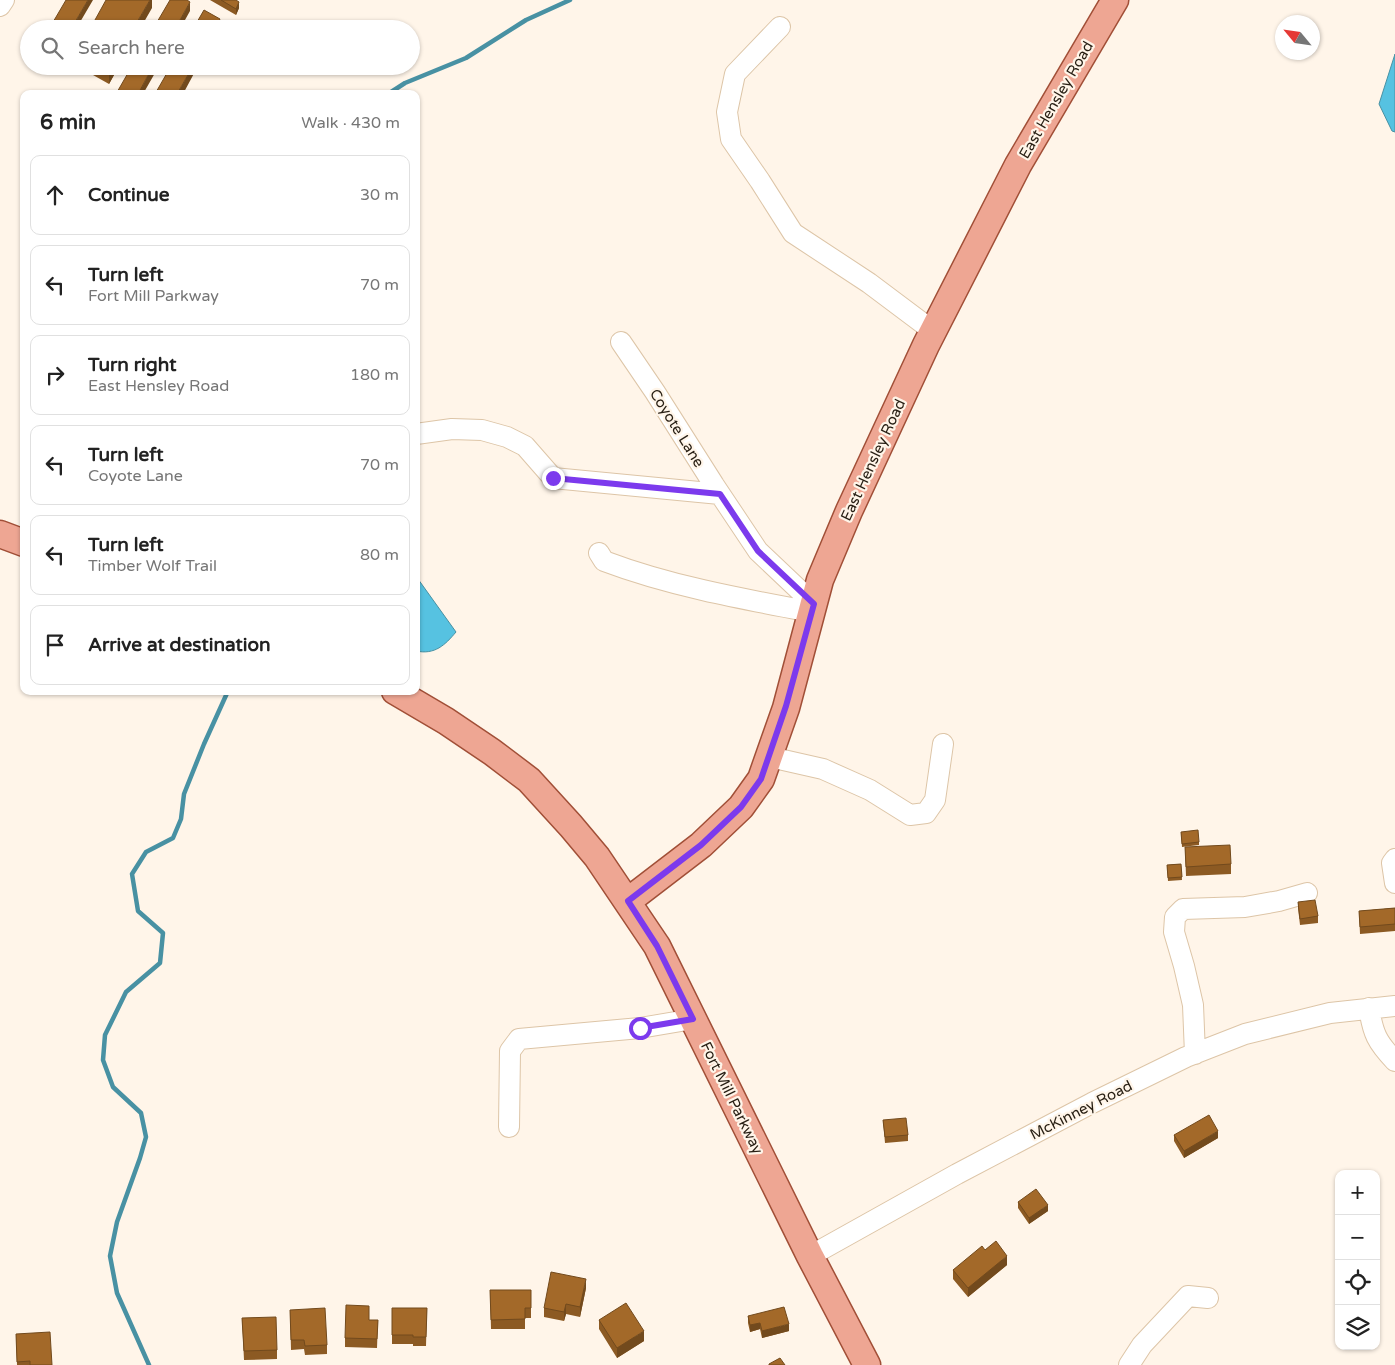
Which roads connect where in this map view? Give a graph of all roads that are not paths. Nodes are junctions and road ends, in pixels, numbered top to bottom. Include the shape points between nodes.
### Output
1 (4, 0) edge
2 (1114, 0) edge
3 (0, 6) edge
4 (780, 27) dead end
5 (933, 331) junction
6 (621, 342) dead end
7 (420, 433) edge
8 (720, 494) junction
9 (0, 534) edge
10 (20, 542) edge
11 (598, 553) dead end
12 (813, 608) junction
13 (402, 695) edge
14 (943, 744) dead end
15 (770, 757) junction
16 (1395, 859) edge
17 (1395, 882) edge
18 (1307, 893) dead end
19 (628, 901) junction
20 (1395, 1006) edge
21 (1369, 1008) junction
22 (693, 1019) junction
23 (1195, 1054) junction
24 (1395, 1061) edge
25 (509, 1127) dead end
26 (810, 1256) junction
27 (1208, 1298) dead end
28 (867, 1365) edge
29 (1130, 1365) edge

1 - 3 street
2 - 5 main road, East Hensley Road via 1018,165
4 - 5 street via 735,74 727,112 731,139 794,233
5 - 12 main road, East Hensley Road via 849,511 820,580
6 - 8 street, Coyote Lane
7 - 8 street via 452,429 482,430 507,436 525,446 553,478
8 - 12 street, Coyote Lane via 758,551
9 - 10 main road
11 - 12 street via 604,561 668,581 758,602
12 - 15 main road, East Hensley Road
13 - 19 main road, Fort Mill Parkway via 446,721 529,780 597,857
14 - 15 street via 935,800 926,813 910,815 870,790 823,769
15 - 19 main road, East Hensley Road via 761,779 741,807 701,845
16 - 17 street via 1392,863
18 - 23 street via 1244,907 1183,909 1176,917 1174,932 1193,1005
19 - 22 main road, Fort Mill Parkway via 657,946
20 - 21 street, McKinney Road
21 - 23 street, McKinney Road via 1330,1013 1245,1034
21 - 24 street via 1375,1034
22 - 25 street via 640,1028 519,1039 510,1052
22 - 26 main road, Fort Mill Parkway
23 - 26 street, McKinney Road via 1092,1103
26 - 28 main road, Fort Mill Parkway
27 - 29 street via 1188,1296 1142,1344

